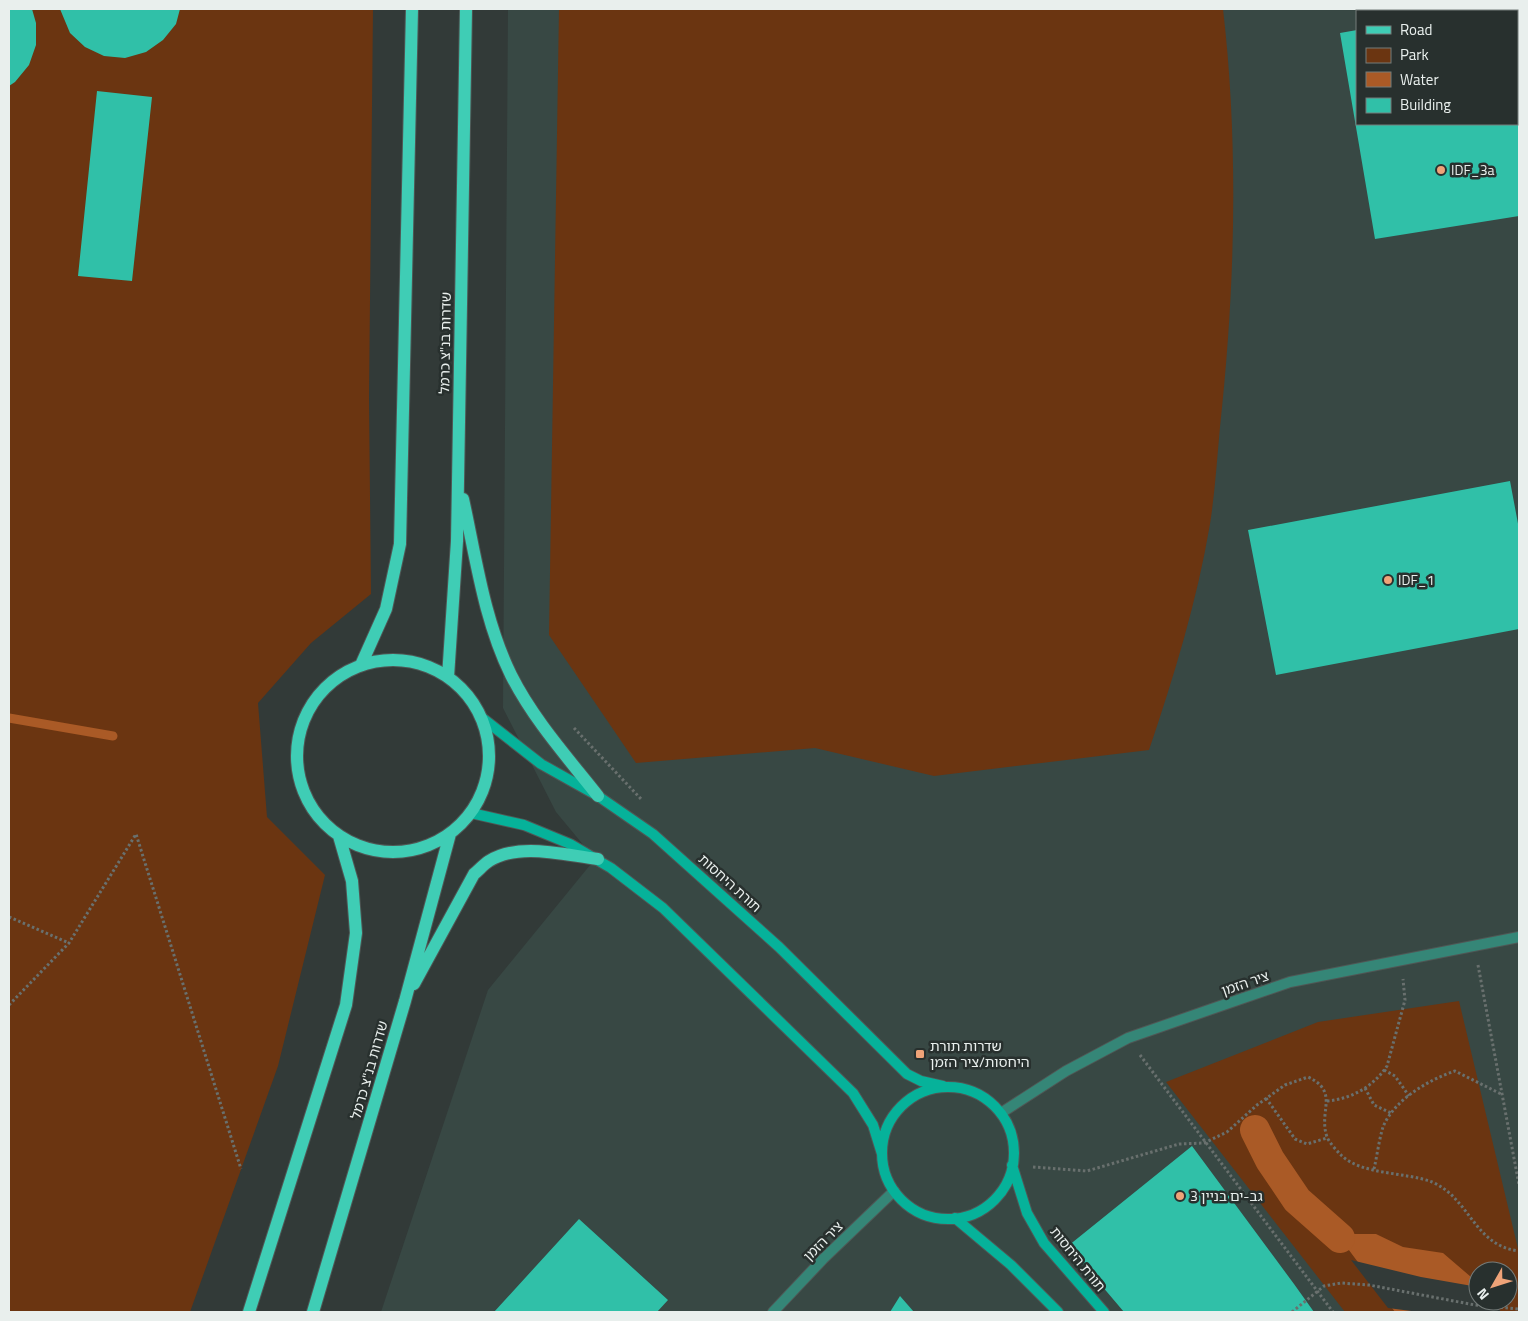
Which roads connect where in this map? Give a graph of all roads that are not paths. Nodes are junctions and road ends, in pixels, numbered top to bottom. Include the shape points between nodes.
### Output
1 (412, 9) edge
2 (466, 9) edge
3 (458, 479) junction
4 (361, 665) junction
5 (448, 676) junction
6 (481, 717) junction
7 (598, 796) junction
8 (471, 813) junction
9 (450, 834) junction
10 (340, 836) junction
11 (598, 859) junction
12 (1519, 937) edge
13 (405, 1001) junction
14 (942, 1086) junction
15 (1000, 1113) junction
16 (882, 1154) junction
17 (1012, 1165) junction
18 (894, 1191) junction
19 (955, 1218) junction
20 (249, 1312) edge
21 (313, 1312) edge
22 (773, 1312) edge
23 (1058, 1312) edge
24 (1104, 1312) edge

1 - 4 main road via 400,544 386,609
2 - 3 main road, שדרות בנ"צ כרמל
3 - 5 main road, שדרות בנ"צ כרמל
3 - 7 main road via 491,628 512,676 544,726
4 - 5 main road via 398,660 421,663
4 - 10 main road via 334,679 314,701 301,728 297,759 303,788 317,815
5 - 6 main road via 468,694
6 - 7 street, תורת היחסות via 541,764
6 - 8 main road via 489,741 489,767 483,791
7 - 14 street, תורת היחסות via 653,834 709,882 779,946 908,1074
8 - 9 main road
8 - 11 street via 524,825
9 - 10 main road via 424,848 395,852 366,848
9 - 13 main road, שדרות בנ"צ כרמל
10 - 20 main road via 352,881 356,933 346,1004
11 - 13 main road via 529,851 508,853 489,861 474,874
11 - 16 street via 663,908 852,1094 873,1125
12 - 15 street, ציר הזמן via 1290,982 1128,1038 1066,1071
13 - 21 main road, שדרות בנ"צ כרמל
14 - 15 street via 962,1088 984,1097
14 - 16 street via 923,1091 906,1101 884,1134
15 - 17 street via 1014,1147
16 - 18 street via 885,1173
17 - 19 street via 1006,1185 993,1201 975,1213
17 - 24 street, תורת היחסות via 1027,1213 1044,1243
18 - 19 street via 921,1213
18 - 22 street, ציר הזמן
19 - 23 street via 1011,1265

